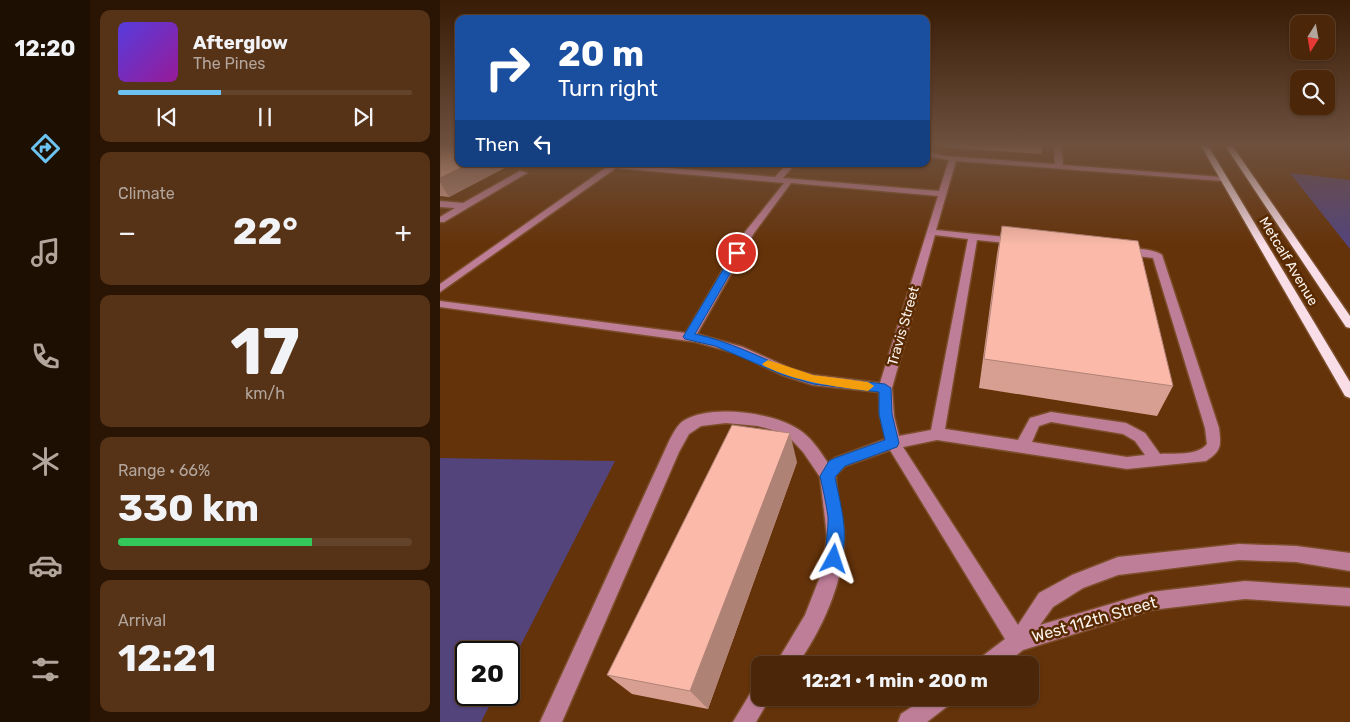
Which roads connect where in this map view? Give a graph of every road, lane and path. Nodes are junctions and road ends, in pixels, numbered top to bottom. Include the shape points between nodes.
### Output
1 (846, 177) dead end
2 (513, 178) edge
3 (597, 178) edge
4 (753, 178) edge
5 (948, 178) edge
6 (1206, 178) edge
7 (1250, 178) edge
8 (1222, 179) joint
9 (778, 180) joint
10 (789, 180) junction
11 (842, 185) junction
12 (943, 194) junction
13 (440, 204) edge
14 (464, 206) junction
15 (441, 220) dead end
16 (931, 232) junction
17 (973, 236) junction
18 (1031, 242) edge
19 (1109, 250) edge
20 (440, 289) edge
21 (440, 304) edge
22 (1350, 324) edge
23 (689, 337) junction
24 (885, 388) junction
25 (1350, 392) edge
26 (937, 434) junction
27 (892, 443) junction
28 (1023, 447) junction
29 (1157, 461) junction
30 (828, 476) junction
31 (1350, 562) edge
32 (1350, 597) edge
33 (1018, 642) junction
34 (791, 656) edge
35 (999, 656) edge
36 (754, 706) edge
37 (931, 706) edge
38 (551, 722) edge
39 (744, 722) edge
40 (909, 722) edge

1 - 11 street
2 - 14 street
3 - 20 street
4 - 9 street
5 - 12 street, Travis Street
6 - 8 street
7 - 22 main road, Metcalf Avenue
8 - 25 main road, Metcalf Avenue
9 - 10 street
10 - 11 street
10 - 23 street via 750,232
11 - 12 street
12 - 16 street, Travis Street
13 - 14 street
14 - 15 street
16 - 17 street
16 - 24 street, Travis Street
17 - 18 street
17 - 26 street
19 - 29 street via 1157,255 1212,428 1214,445 1201,457
21 - 23 street
23 - 24 street via 718,343 813,380
24 - 27 street, Travis Street
26 - 27 street
26 - 28 street
27 - 30 street via 834,465
27 - 33 street, Travis Street
28 - 29 street via 1127,463
28 - 29 street via 1031,424 1042,417 1050,417 1126,429 1140,437
30 - 34 street via 835,517 834,559 811,623
30 - 38 street via 799,437 777,425 710,418 687,426 672,450
31 - 33 street, West 112th Street via 1296,554 1239,552 1118,566 1078,581 1046,600
32 - 33 street, West 112th Street via 1246,590 1151,601
33 - 35 street, West 112th Street
36 - 39 street
37 - 40 street

